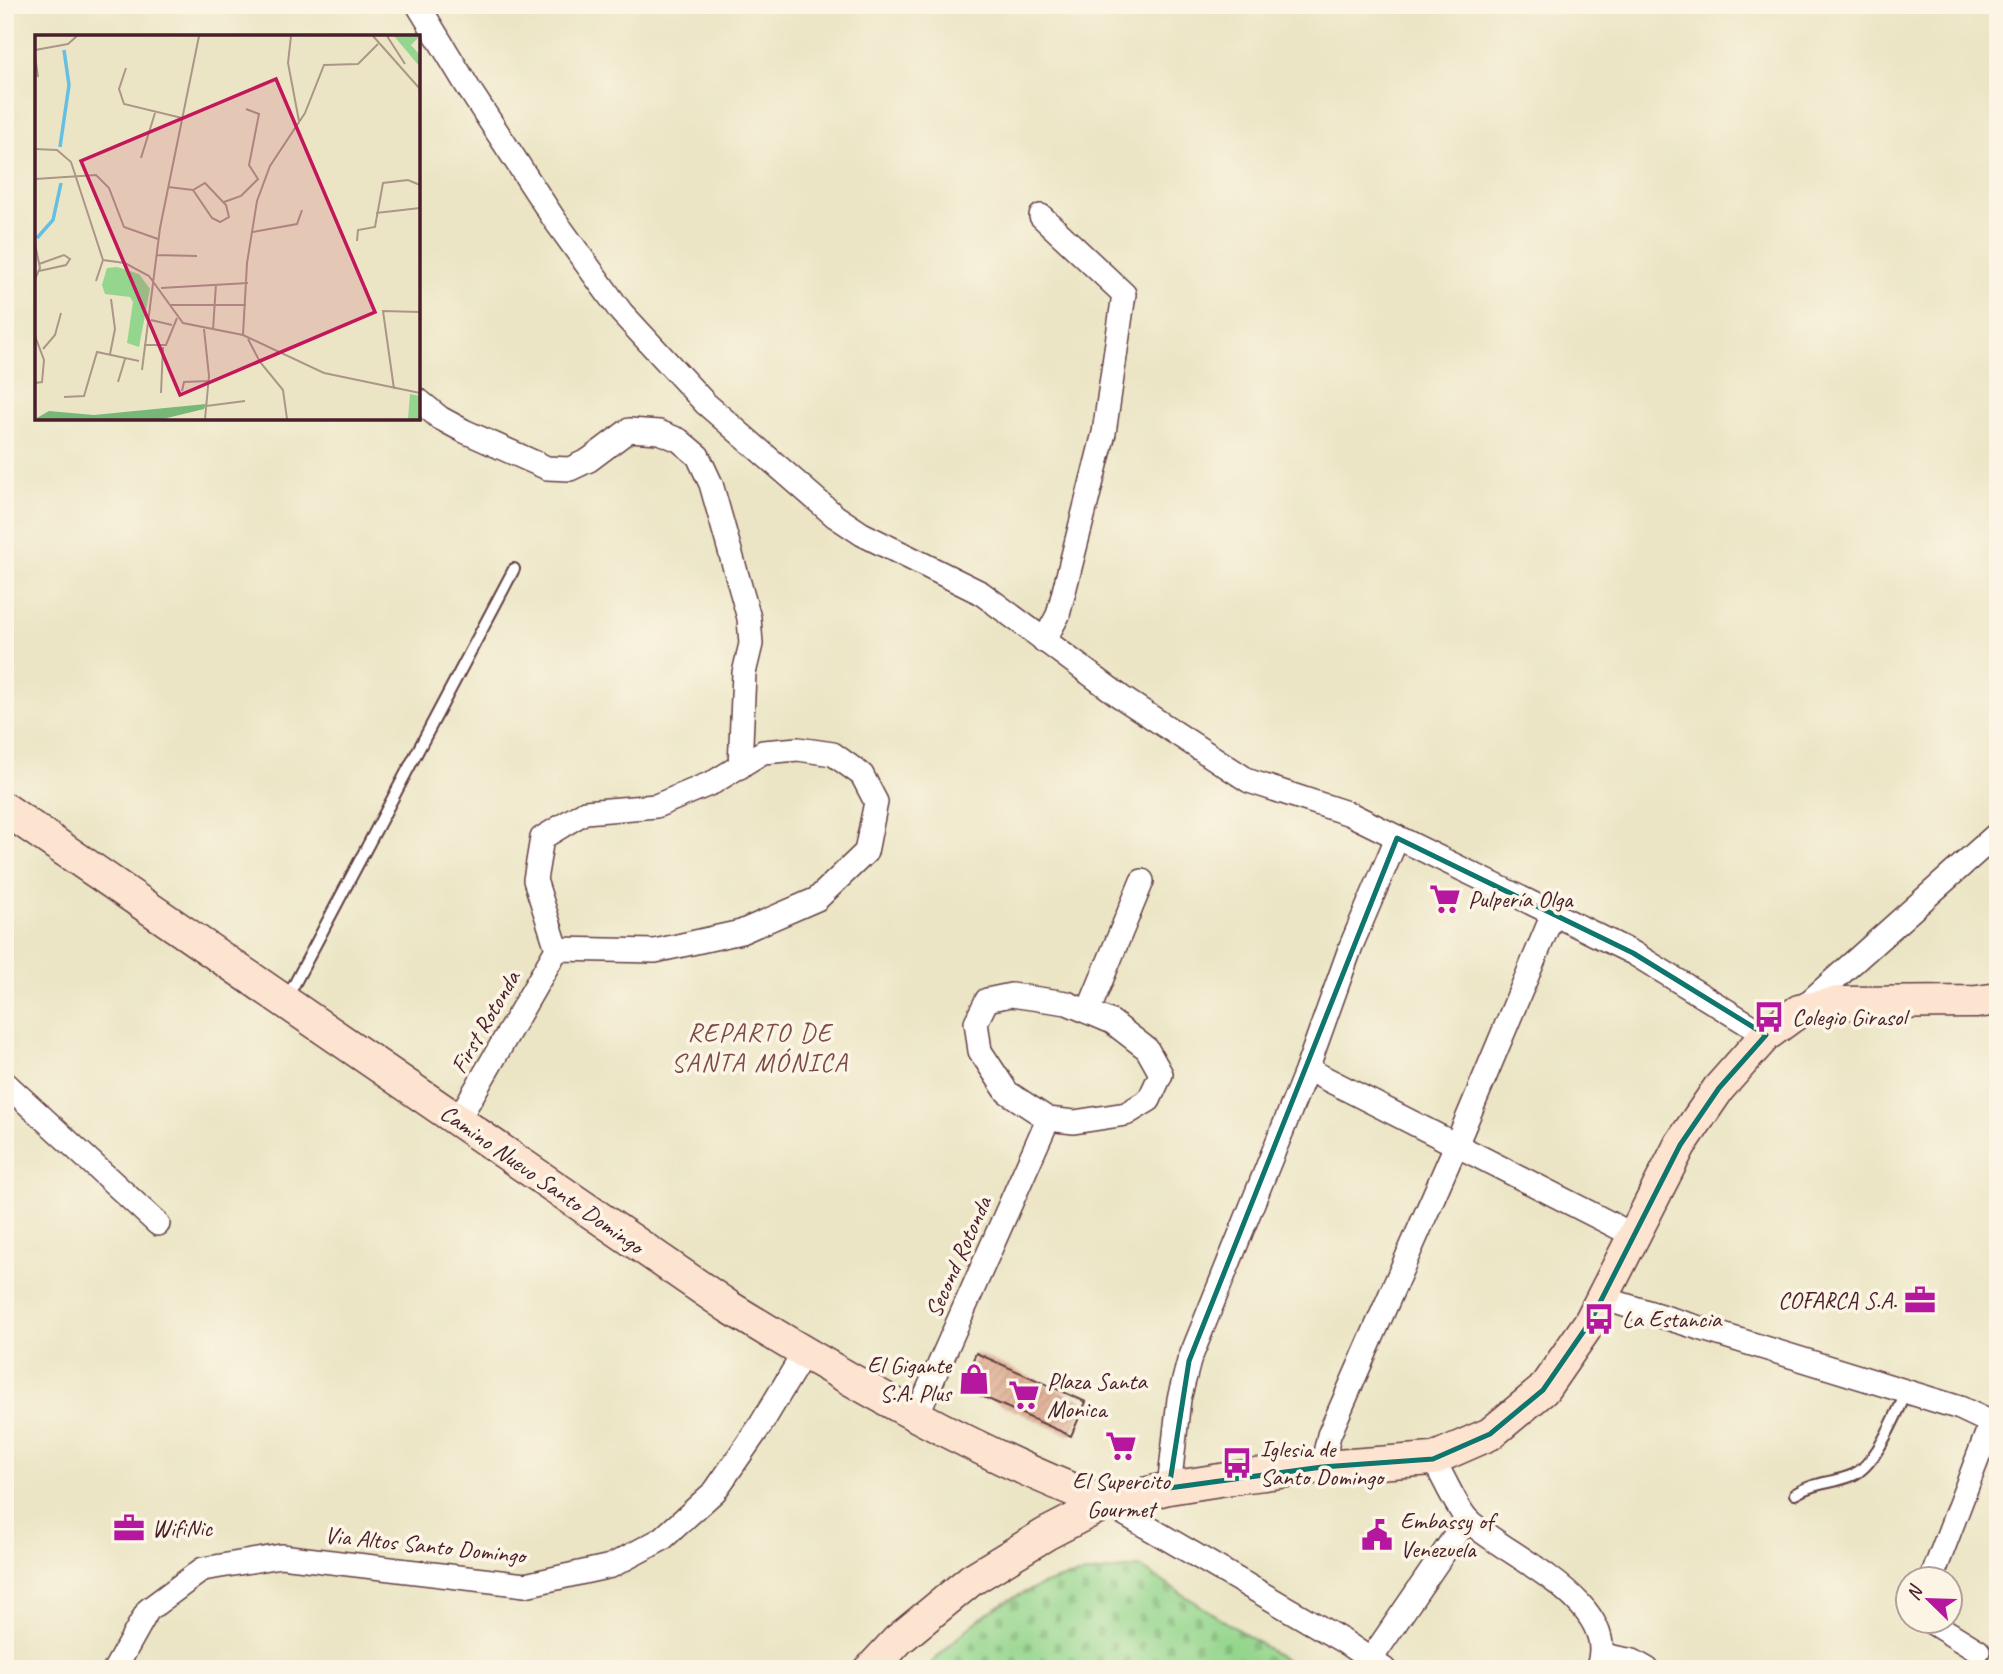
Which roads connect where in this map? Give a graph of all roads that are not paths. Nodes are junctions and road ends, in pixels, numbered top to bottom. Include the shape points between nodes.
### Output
1 (418, 5) edge
2 (1041, 216) dead end
3 (420, 402) edge
4 (514, 569) dead end
5 (1044, 640) junction
6 (740, 767) junction
7 (5, 809) edge
8 (1998, 833) edge
9 (1397, 838) junction
10 (1142, 881) dead end
11 (1553, 914) junction
12 (557, 949) junction
13 (1998, 999) edge
14 (285, 1001) junction
15 (1799, 1011) junction
16 (1088, 1012) junction
17 (1766, 1035) junction
18 (1307, 1069) junction
19 (5, 1083) edge
20 (1048, 1119) junction
21 (458, 1120) junction
22 (1457, 1143) junction
23 (158, 1224) dead end
24 (1633, 1235) junction
25 (1602, 1298) junction
26 (804, 1353) junction
27 (1907, 1392) junction
28 (916, 1417) junction
29 (1994, 1424) edge
30 (1433, 1459) junction
31 (1321, 1466) junction
32 (1169, 1488) junction
33 (1795, 1494) dead end
34 (1106, 1503) junction
35 (1467, 1519) junction
36 (1937, 1566) edge
37 (1954, 1636) edge
38 (1978, 1651) dead end
39 (1600, 1662) edge
40 (1378, 1664) edge
41 (115, 1669) edge
42 (872, 1669) edge
43 (1647, 1669) edge

1 - 5 street via 554,219 621,312 705,403 835,516 981,593
2 - 5 street via 1124,294 1104,433 1058,615
3 - 6 street via 464,431 547,468 570,470 629,430 659,432 679,440 698,456 711,484 749,618 751,644 744,673
4 - 14 lane
5 - 9 street via 1249,781 1350,814
6 - 12 street via 656,806 585,812 542,838 535,880
6 - 12 street via 763,752 798,749 833,754 862,775 876,802 866,852 817,899 741,932 655,951
7 - 14 street, Camino Nuevo Santo Domingo
8 - 15 street
9 - 11 street
9 - 18 street via 1351,946
10 - 16 street
11 - 17 street via 1633,953
11 - 22 street
12 - 21 street, First Rotonda
13 - 15 street via 1838,1003
14 - 21 street, Camino Nuevo Santo Domingo
15 - 17 street
16 - 20 street via 1112,1022 1147,1049 1161,1074 1149,1100 1126,1114 1074,1122
16 - 20 street via 1067,1003 1011,995 988,1000 976,1022 980,1051 1007,1092
17 - 24 street via 1719,1088 1681,1145
18 - 22 street
18 - 32 street via 1189,1361 1179,1399
19 - 23 street
20 - 28 street, Second Rotonda
21 - 26 street, Camino Nuevo Santo Domingo via 729,1307
22 - 24 street
22 - 31 street via 1329,1435
24 - 25 street
25 - 27 street
25 - 30 street via 1543,1390 1490,1434
26 - 28 street, Camino Nuevo Santo Domingo
26 - 41 street, Via Altos Santo Domingo via 715,1491 662,1539 611,1566 525,1585 281,1556 203,1569 148,1610
27 - 29 street
27 - 33 lane via 1864,1467
28 - 34 street, Camino Nuevo Santo Domingo
29 - 36 street
30 - 31 street
30 - 35 street
31 - 32 street
32 - 34 street
34 - 40 street
34 - 42 street via 971,1580 898,1640
35 - 39 street via 1575,1597 1595,1623
35 - 40 street
37 - 38 street
39 - 43 street via 1633,1661

